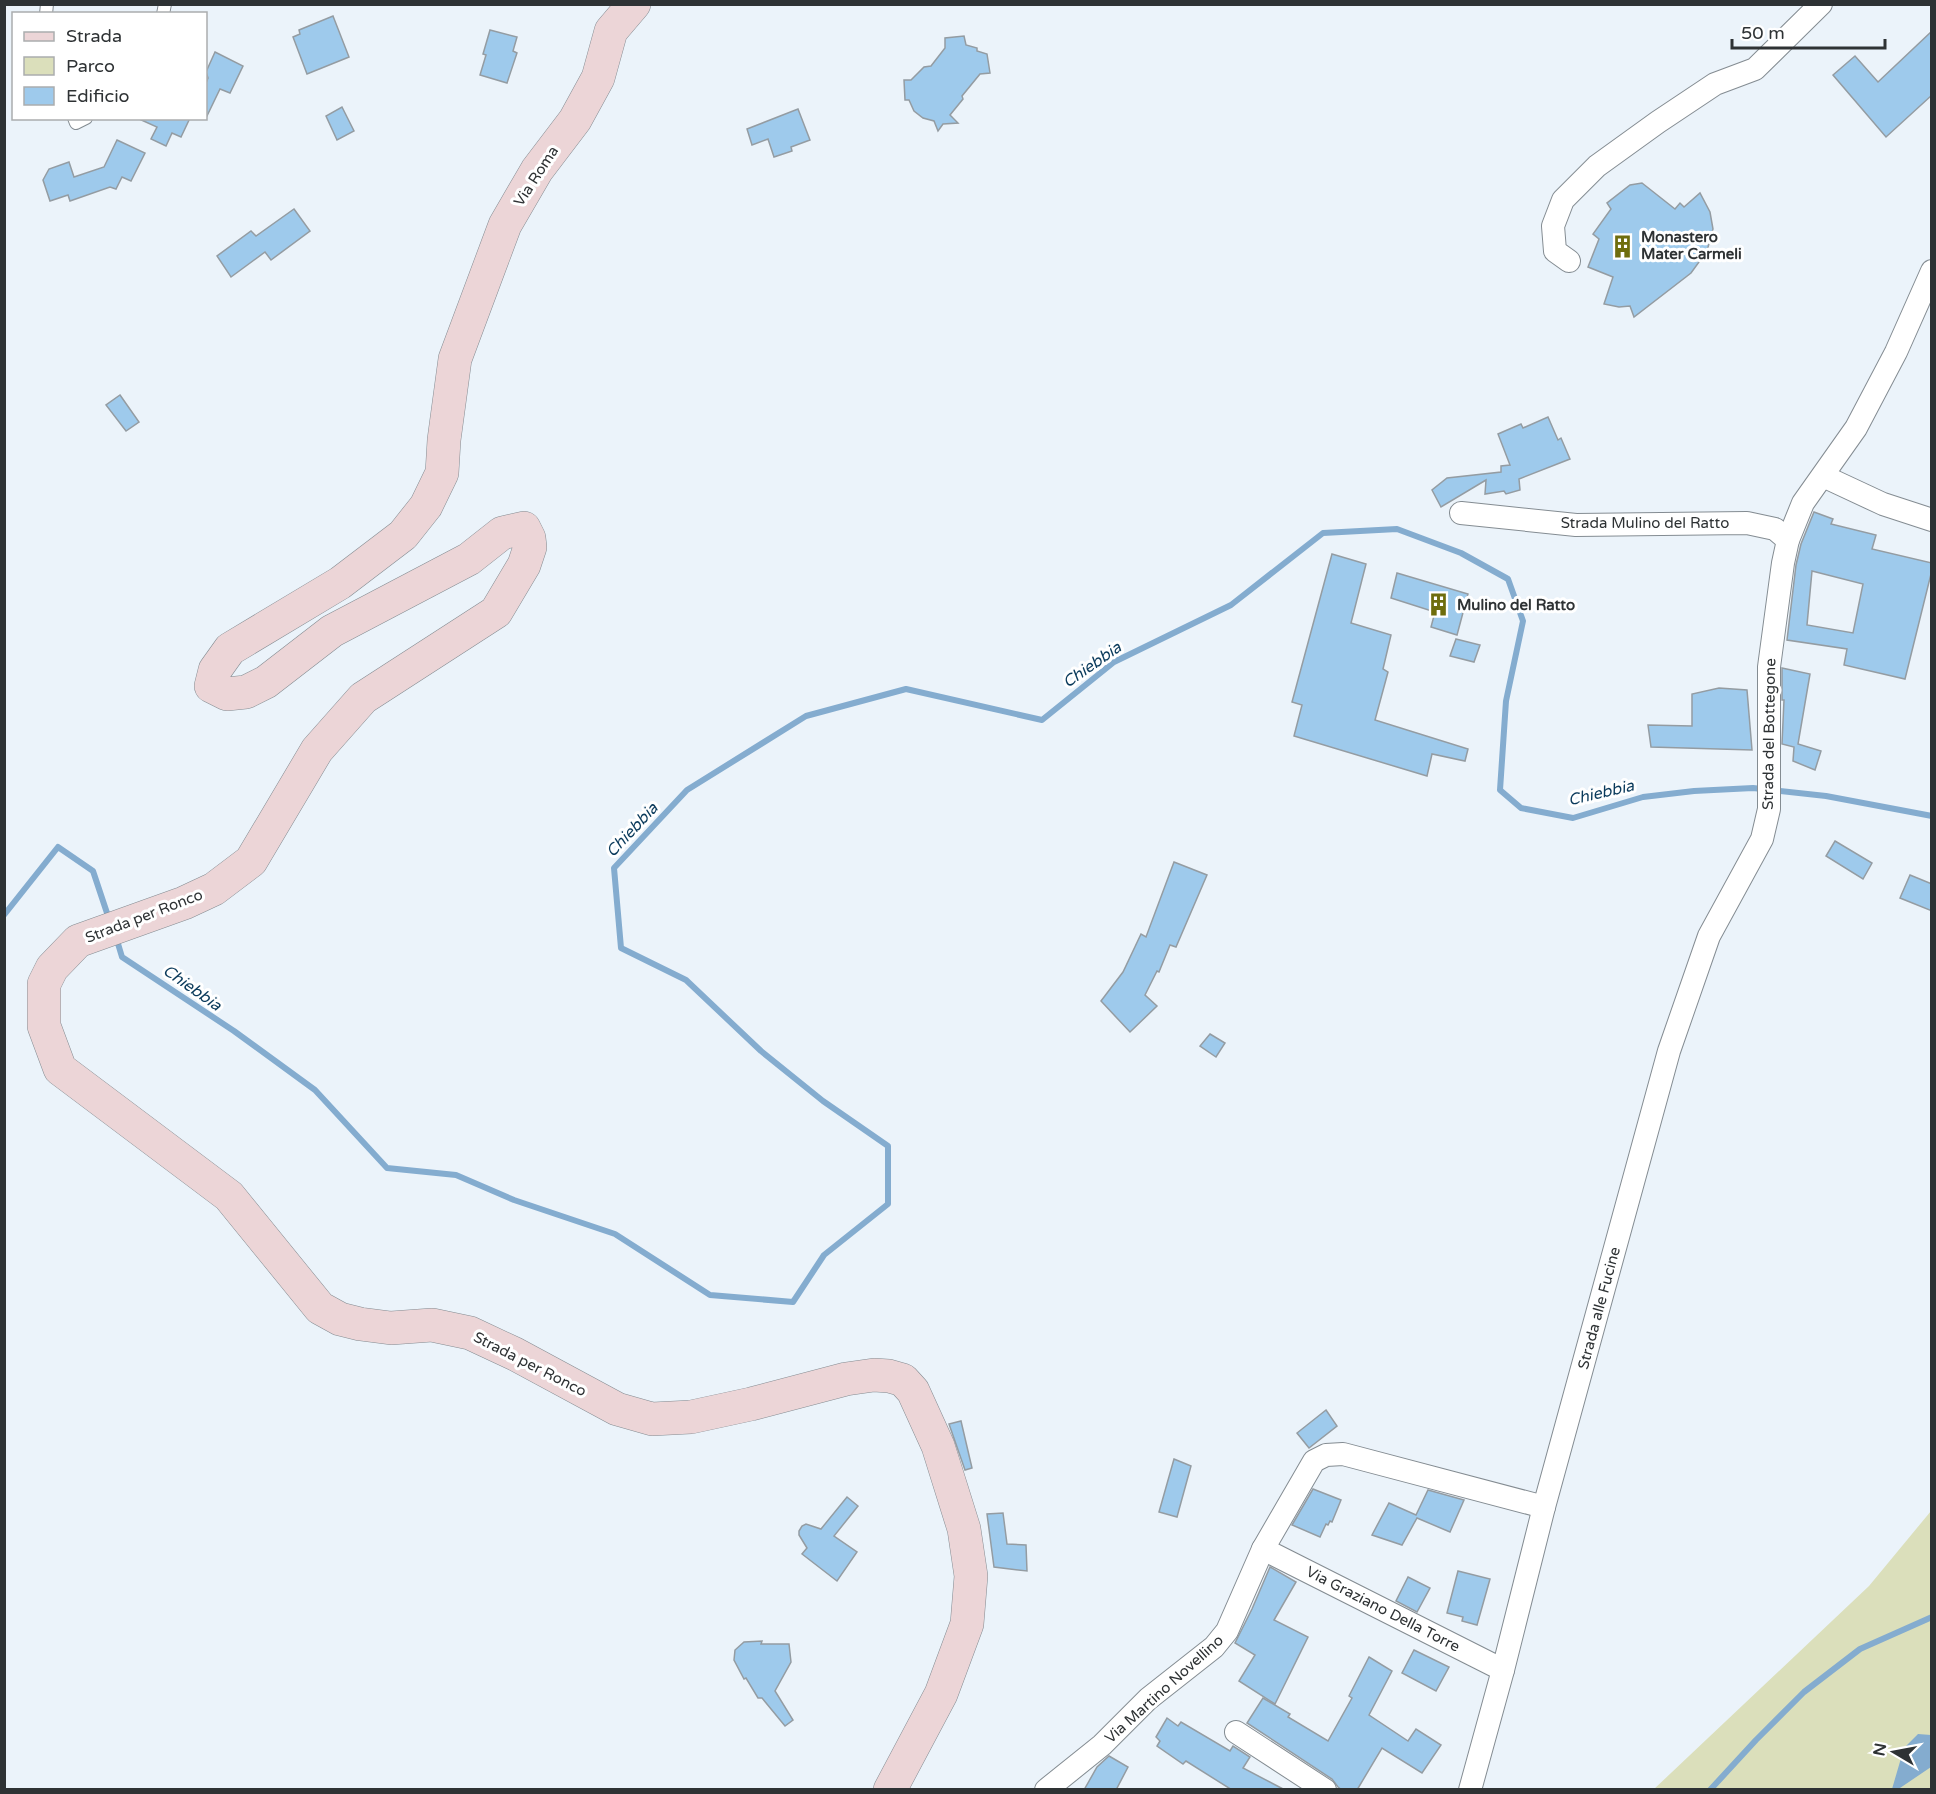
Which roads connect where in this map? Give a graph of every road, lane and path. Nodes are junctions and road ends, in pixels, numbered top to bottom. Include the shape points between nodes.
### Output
1 (634, 4) edge
2 (1821, 4) edge
3 (1569, 261) dead end
4 (1932, 271) edge
5 (455, 359) joint
6 (1823, 476) junction
7 (1461, 513) dead end
8 (1932, 520) edge
9 (1788, 540) junction
10 (1762, 839) joint
11 (1544, 1507) junction
12 (1263, 1549) junction
13 (1503, 1670) junction
14 (1236, 1732) dead end
15 (890, 1790) edge
16 (1046, 1790) edge
17 (1325, 1790) edge
18 (1470, 1790) edge

1 - 5 street, Via Roma via 611,31 598,78 575,120 537,170 505,225
2 - 3 street via 1755,69 1715,84 1658,122 1597,166 1563,200 1553,226 1555,250
4 - 6 street, Strada del Bottegone via 1856,428
5 - 15 street, Strada per Ronco via 442,473 426,506 403,535 339,584 230,649 215,670 211,686 226,694 246,692 266,682 332,631 469,559 502,533 524,528 530,547 496,612 363,698 317,750 251,861 214,889 78,941 52,968 44,984 44,1026 60,1069 229,1196 321,1308 340,1319 391,1328 432,1325 470,1333 617,1409 652,1419 691,1417 846,1379 874,1375 903,1380 917,1398 938,1446 964,1529 971,1576 967,1624 941,1694
6 - 8 street via 1883,504
6 - 9 street, Strada del Bottegone via 1803,503
7 - 9 street, Strada Mulino del Ratto via 1576,525 1747,523 1775,529
9 - 10 street, Strada del Bottegone via 1769,667 1769,808
10 - 11 street, Strada alle Fucine via 1710,936 1670,1051
11 - 12 street, Via Martino Novellino via 1343,1454 1326,1455 1314,1461
11 - 13 street, Strada alle Fucine
12 - 13 street, Via Graziano Della Torre
12 - 16 street, Via Martino Novellino via 1227,1631 1214,1647 1148,1699 1102,1745
13 - 18 street, Strada alle Fucine
14 - 17 street

